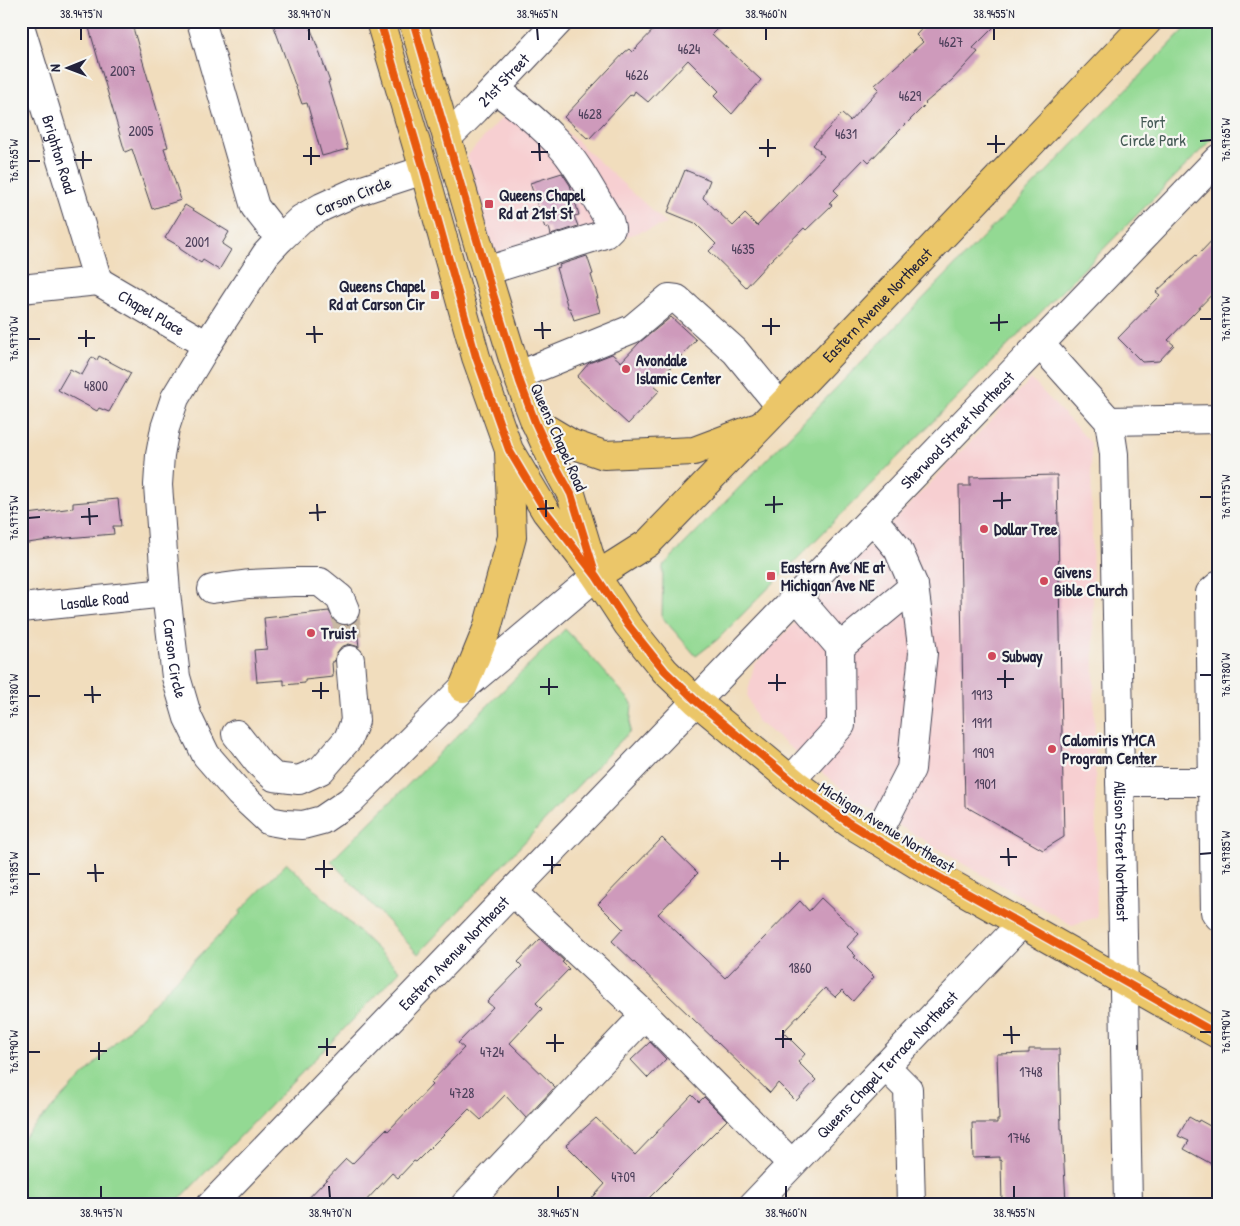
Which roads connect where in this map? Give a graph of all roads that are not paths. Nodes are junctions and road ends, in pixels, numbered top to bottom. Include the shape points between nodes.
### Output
1 (201, 21) edge
2 (380, 21) edge
3 (413, 21) edge
4 (559, 21) edge
5 (1148, 21) edge
6 (23, 39) edge
7 (495, 89) junction
8 (447, 138) junction
9 (1219, 158) edge
10 (424, 170) junction
11 (280, 239) junction
12 (486, 271) junction
13 (98, 281) junction
14 (21, 289) edge
15 (1040, 344) junction
16 (207, 345) junction
17 (518, 376) junction
18 (772, 415) junction
19 (1219, 419) edge
20 (1108, 421) junction
21 (535, 422) junction
22 (509, 450) junction
23 (872, 518) junction
24 (596, 576) junction
25 (1219, 585) edge
26 (914, 586) junction
27 (212, 588) dead end
28 (166, 592) junction
29 (796, 596) junction
30 (21, 608) edge
31 (345, 610) tunnel mouth
32 (840, 647) junction
33 (350, 660) tunnel mouth
34 (463, 688) junction
35 (696, 701) junction
36 (236, 734) dead end
37 (791, 780) junction
38 (1120, 782) junction
39 (1213, 782) junction
40 (875, 839) junction
41 (513, 892) junction
42 (1219, 918) edge
43 (1021, 924) junction
44 (1124, 981) junction
45 (646, 1015) junction
46 (1219, 1035) edge
47 (885, 1066) junction
48 (791, 1164) junction
49 (211, 1205) edge
50 (465, 1205) edge
51 (752, 1205) edge
52 (910, 1205) edge
53 (1128, 1205) edge

1 - 11 street via 255,207
2 - 10 main road
3 - 8 main road, Queens Chapel Road
4 - 7 street, 21st Street
5 - 18 main road, Eastern Avenue Northeast
6 - 13 street, Brighton Road
7 - 8 street, 21st Street
7 - 12 street via 519,106 559,144 609,220 611,228 605,234
8 - 12 main road, Queens Chapel Road
9 - 15 street, Sherwood Street Northeast
10 - 11 street, Carson Circle via 322,206 301,219
10 - 22 main road via 476,357
11 - 16 street, Carson Circle via 266,254
12 - 17 main road, Queens Chapel Road
13 - 14 street
13 - 16 street, Chapel Place
15 - 20 street
15 - 23 street, Sherwood Street Northeast
16 - 28 street, Carson Circle via 175,398 160,455 158,485
17 - 18 street via 632,329 669,298 677,300 735,351
17 - 21 main road, Queens Chapel Road
18 - 21 main road via 694,451 604,455 572,444
18 - 24 main road, Eastern Avenue Northeast via 648,543
19 - 20 street
20 - 38 street, Allison Street Northeast via 1114,454
21 - 24 main road, Queens Chapel Road via 571,494
22 - 24 main road via 546,512
22 - 34 main road via 512,537 487,629
23 - 26 street via 898,549
23 - 29 street, Sherwood Street Northeast
24 - 34 street, Carson Circle
24 - 35 main road, Michigan Avenue Northeast via 628,626 664,671
25 - 39 street via 1210,593
26 - 32 street
26 - 40 street via 923,653 911,769
27 - 31 street via 320,582 340,598
28 - 30 street, Lasalle Road
28 - 34 street, Carson Circle via 176,677 188,718 206,755 269,821 303,825 322,820 350,801
29 - 32 street
29 - 35 street, Sherwood Street Northeast
32 - 37 street via 841,726
33 - 36 street via 356,722 348,739 321,770 299,780 274,777
35 - 37 main road, Michigan Avenue Northeast
35 - 41 street, Eastern Avenue Northeast
37 - 40 main road, Michigan Avenue Northeast
38 - 39 street
38 - 44 street, Allison Street Northeast
39 - 42 street via 1215,912
40 - 43 main road, Michigan Avenue Northeast
41 - 45 street
41 - 49 street, Eastern Avenue Northeast
43 - 44 main road, Michigan Avenue Northeast
43 - 47 street, Queens Chapel Terrace Northeast
44 - 46 main road, Michigan Avenue Northeast
44 - 53 street, Allison Street Northeast
45 - 48 street
45 - 50 street
47 - 48 street, Queens Chapel Terrace Northeast
47 - 52 street via 908,1089
48 - 51 street, Queens Chapel Terrace Northeast

